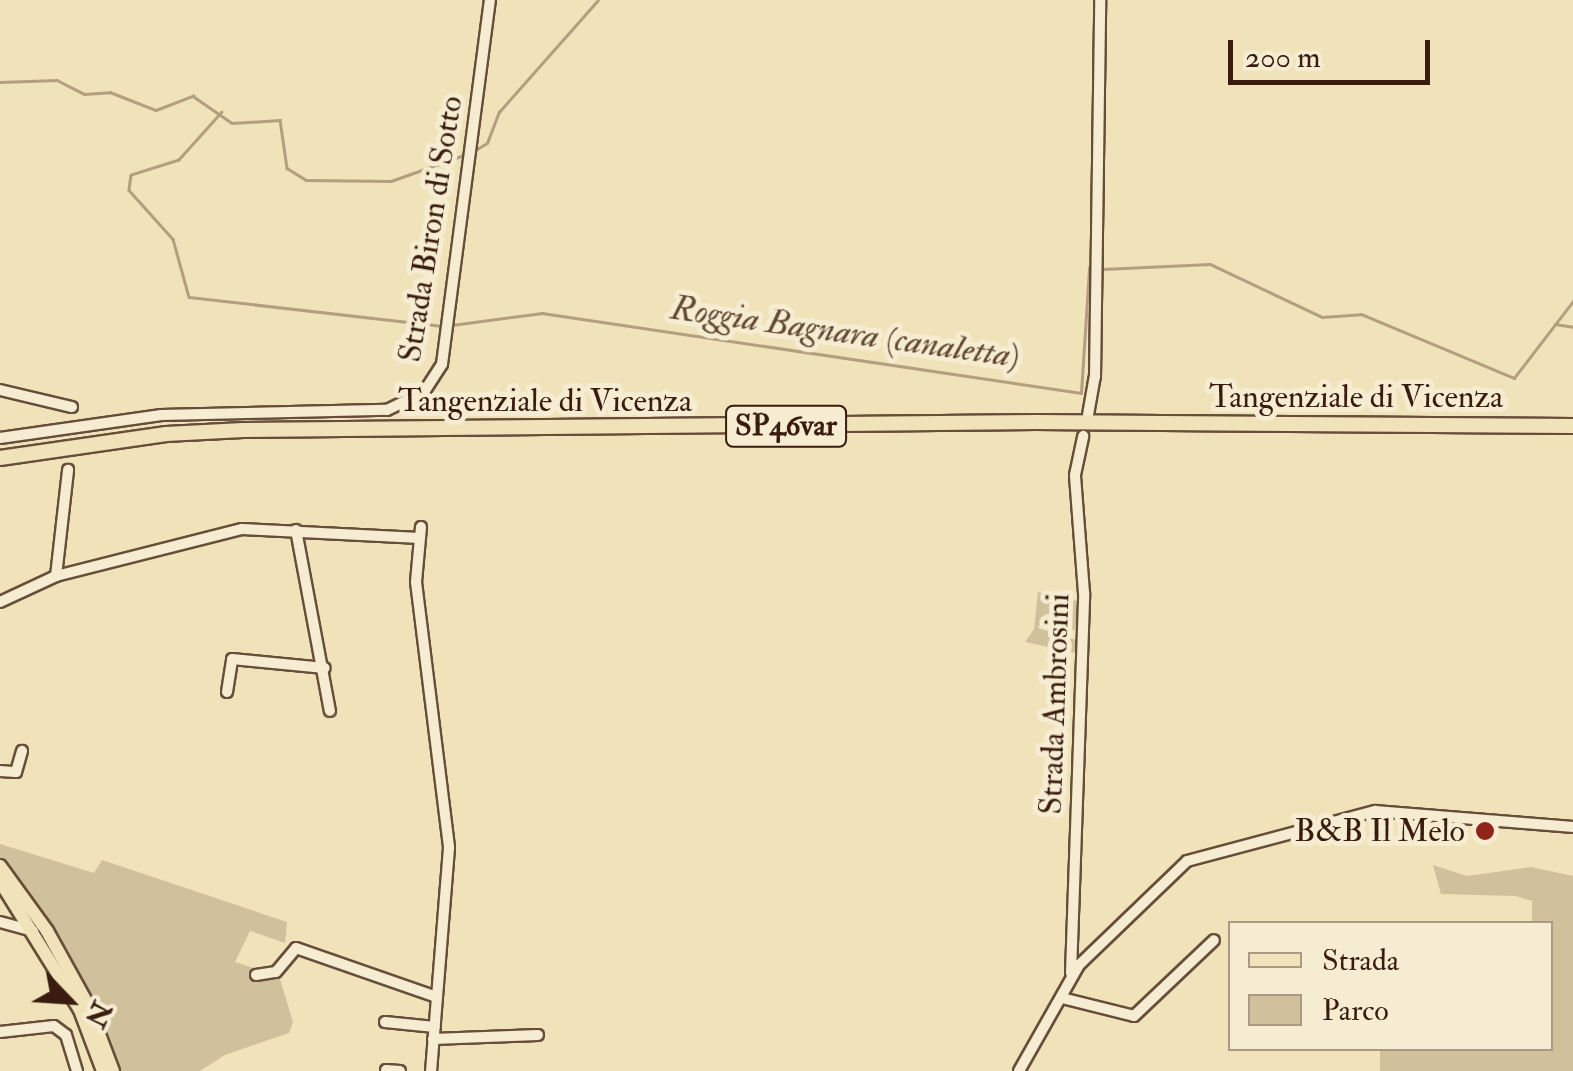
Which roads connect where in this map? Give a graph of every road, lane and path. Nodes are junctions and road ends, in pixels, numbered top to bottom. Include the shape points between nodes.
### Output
1 (490, 0) edge
2 (1100, 0) edge
3 (0, 390) edge
4 (72, 407) dead end
5 (1088, 414) dead end
6 (1573, 426) edge
7 (1083, 436) dead end
8 (0, 438) edge
9 (0, 458) edge
10 (68, 470) dead end
11 (296, 530) junction
12 (56, 576) junction
13 (0, 602) edge
14 (325, 668) junction
15 (228, 692) dead end
16 (330, 710) dead end
17 (22, 751) dead end
18 (0, 770) edge
19 (1573, 827) edge
20 (0, 866) edge
21 (0, 881) edge
22 (0, 922) edge
23 (34, 931) junction
24 (1214, 940) dead end
25 (256, 974) dead end
26 (1072, 974) junction
27 (437, 997) junction
28 (1062, 998) junction
29 (385, 1022) dead end
30 (0, 1032) edge
31 (434, 1033) junction
32 (538, 1035) dead end
33 (386, 1070) edge
34 (78, 1071) edge
35 (103, 1071) edge
36 (113, 1071) edge
37 (400, 1071) edge
38 (431, 1071) edge
39 (1019, 1071) edge

1 - 8 street, Strada Biron di Sotto via 442,364 424,392 406,404 352,412 162,415
2 - 5 street via 1095,377
3 - 4 street
6 - 9 highway, Tangenziale di Vicenza / SP46var via 1036,422 243,430
7 - 26 street, Strada Ambrosini via 1075,476 1084,594
10 - 12 street
11 - 12 street via 242,529
11 - 14 street
11 - 27 street via 420,532 416,582 448,848
12 - 13 street
14 - 15 street via 232,659
14 - 16 street
17 - 18 street via 16,772
19 - 26 street via 1374,810 1202,856 1186,861
20 - 36 main road via 47,931
21 - 23 main road
22 - 23 street
23 - 35 main road via 80,1010
24 - 28 street via 1134,1016
25 - 27 street via 276,972 302,949 312,958
26 - 28 street
27 - 31 street
28 - 39 street
29 - 31 street
30 - 34 street via 54,1026 66,1035
31 - 32 street
31 - 38 street
33 - 37 street

